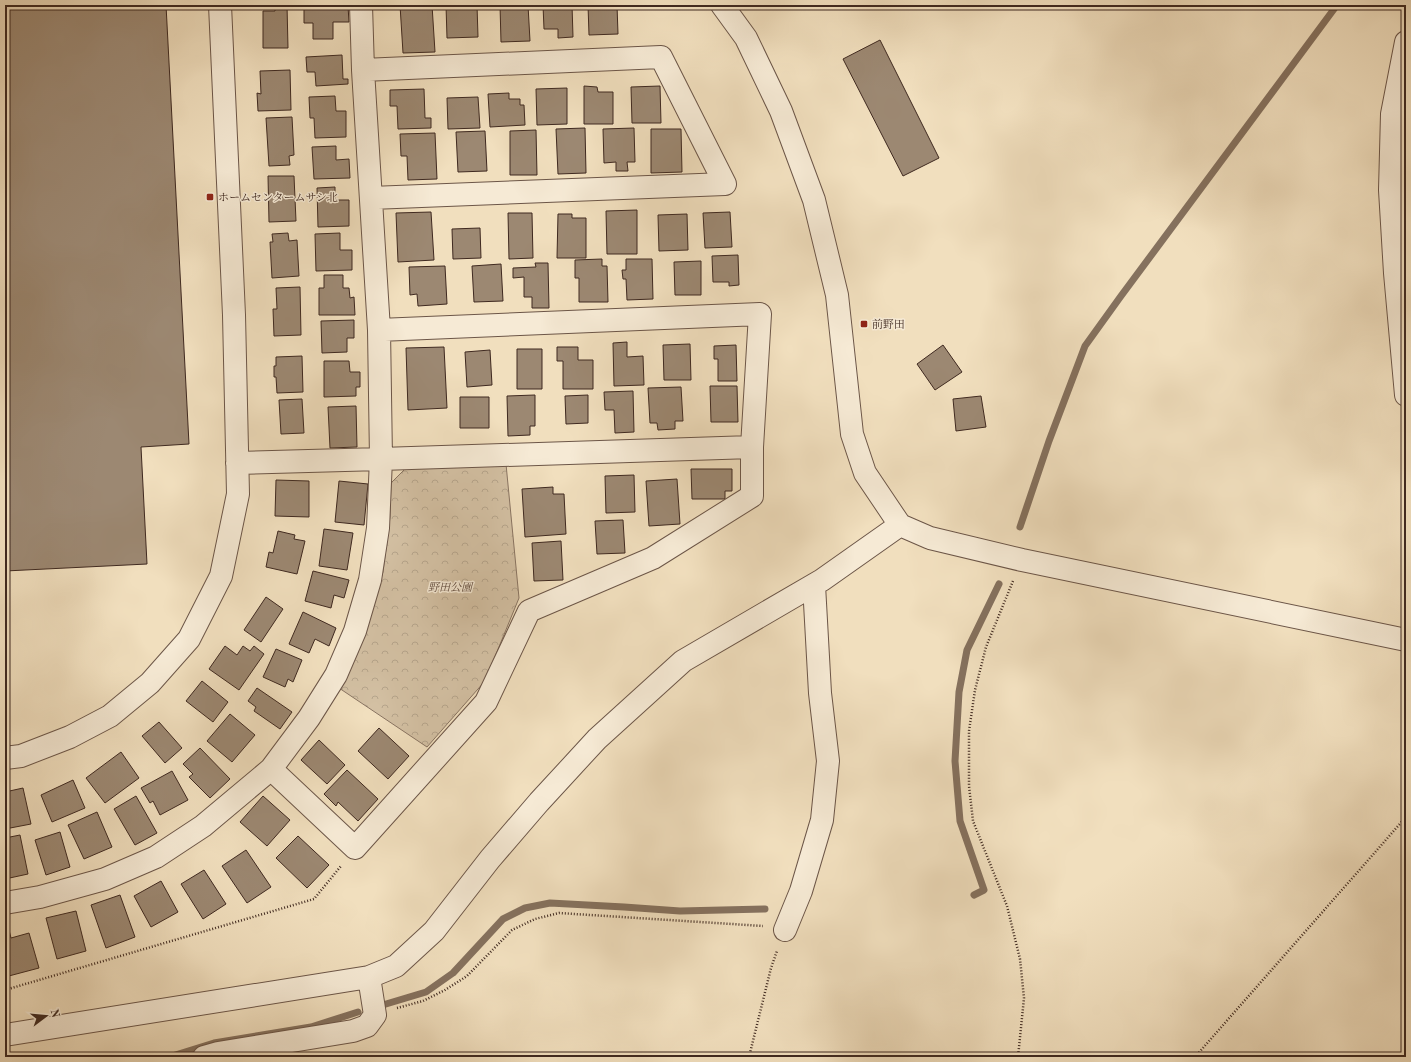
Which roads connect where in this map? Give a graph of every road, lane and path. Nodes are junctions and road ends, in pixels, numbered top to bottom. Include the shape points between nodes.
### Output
1 (220, 5) edge
2 (361, 5) edge
3 (722, 5) edge
4 (1406, 42) edge
5 (363, 70) junction
6 (371, 198) junction
7 (379, 330) junction
8 (1406, 395) edge
9 (752, 447) junction
10 (381, 458) junction
11 (237, 463) junction
12 (900, 525) junction
13 (1022, 560) junction
14 (814, 585) junction
15 (1406, 640) edge
16 (5, 758) edge
17 (271, 769) junction
18 (1406, 817) edge
19 (355, 848) junction
20 (5, 903) edge
21 (785, 930) junction
22 (369, 977) junction
23 (5, 990) edge
24 (374, 1015) junction
25 (5, 1035) edge
26 (204, 1057) edge
27 (749, 1057) edge
28 (1018, 1057) edge
29 (1194, 1057) edge

1 - 11 street via 234,315
2 - 5 street
3 - 12 street via 746,38 781,111 814,200 837,296 852,434 865,473
4 - 8 street via 1392,114 1390,190
5 - 6 street
5 - 6 street via 661,57 725,184
6 - 7 street
7 - 9 street via 760,314
7 - 10 street
9 - 10 street
9 - 19 street via 752,496 654,558 529,611 486,702
10 - 11 street
10 - 17 street via 378,528 370,580 355,630 336,675 309,718
11 - 16 street via 238,494 221,576 189,639 150,683 110,716 70,738 21,756
12 - 13 street via 930,538
12 - 14 street
13 - 15 street
13 - 28 path via 986,646 975,690 969,731 969,786 973,821 1007,906 1020,959 1024,998
14 - 21 street via 820,693 828,761 822,820 801,891
14 - 22 street via 683,661 597,739 565,773 490,859 434,931 396,966
17 - 19 street
17 - 20 street via 203,826 156,857 105,879 40,897
18 - 29 path
19 - 23 path via 314,899
21 - 24 path via 758,925 559,913 535,919 512,930 467,976 445,990 422,1001
21 - 27 path via 771,968
22 - 24 street
22 - 25 street
24 - 26 street via 366,1026 353,1031

